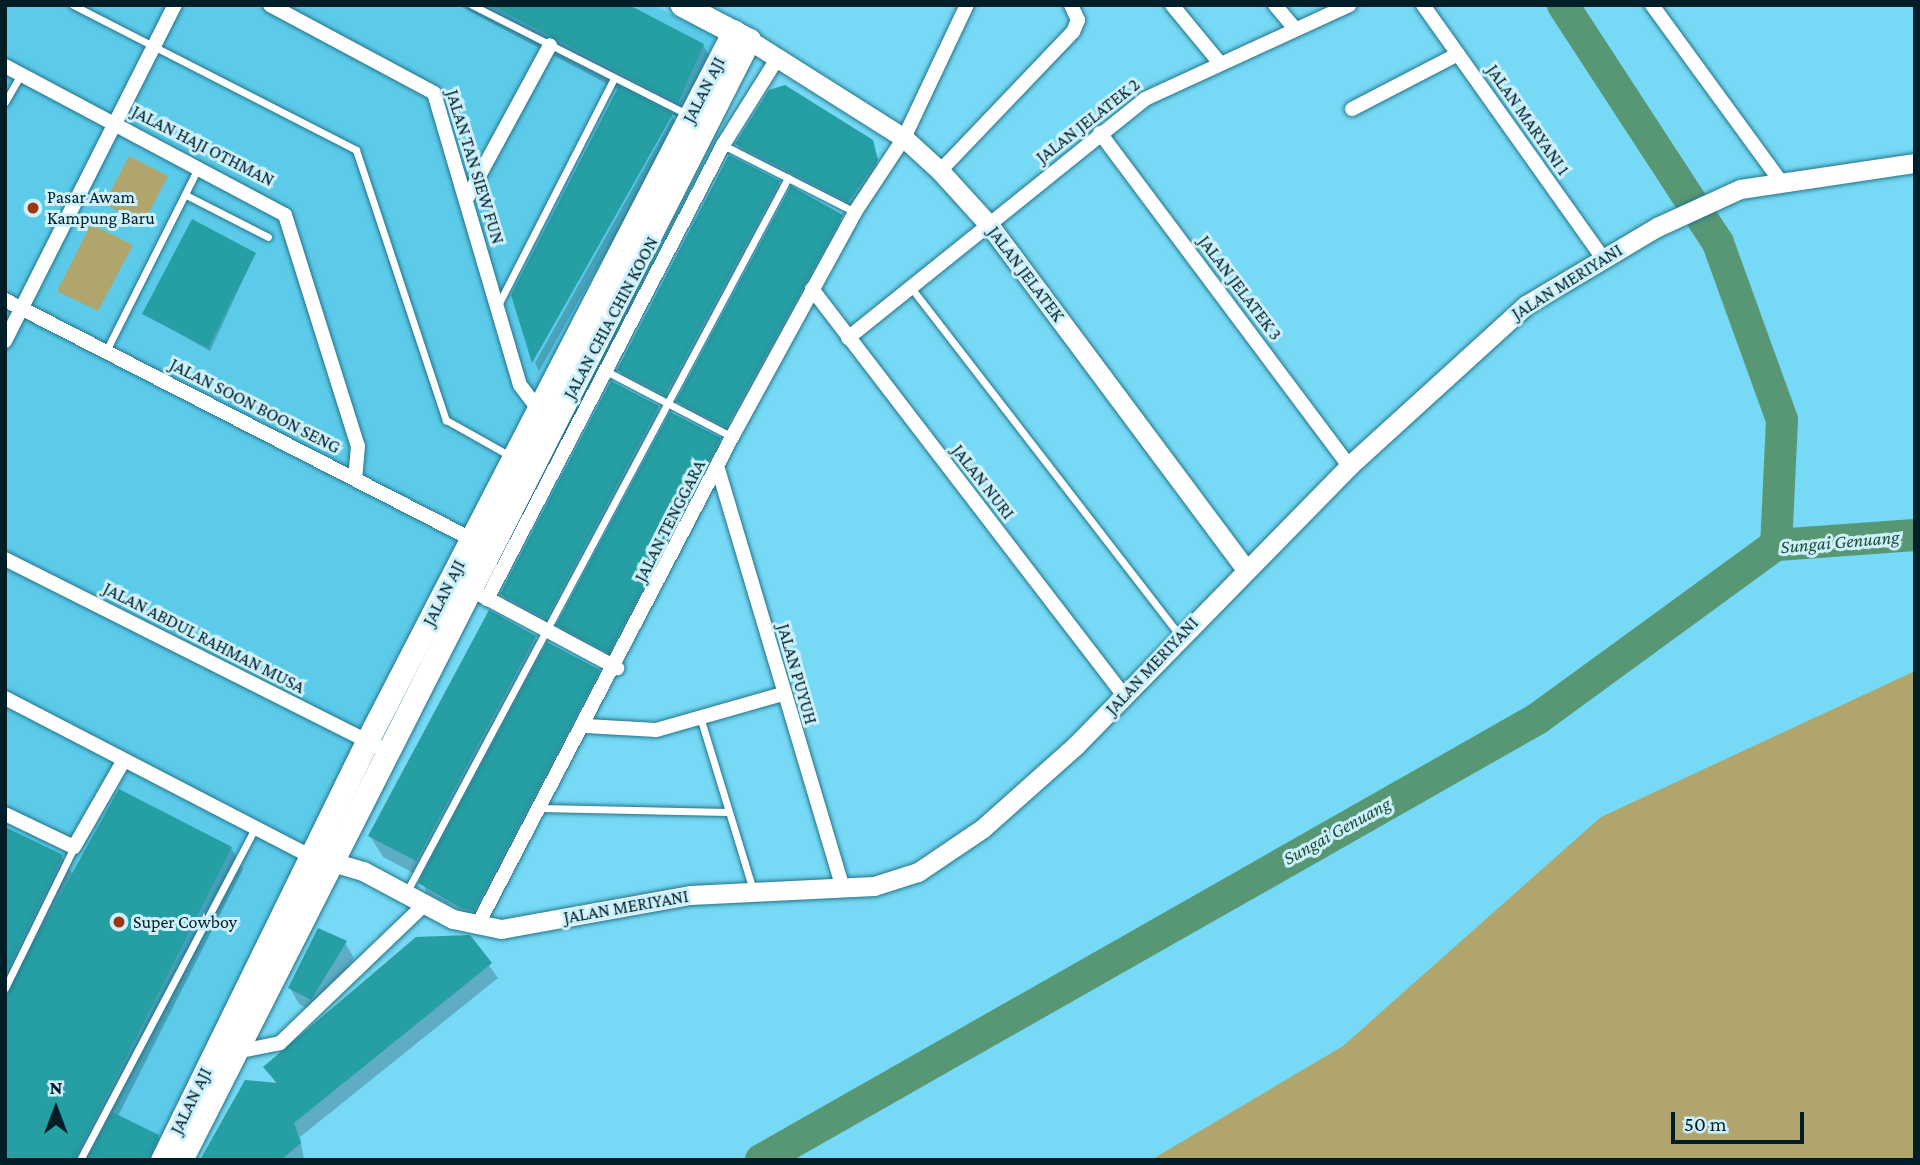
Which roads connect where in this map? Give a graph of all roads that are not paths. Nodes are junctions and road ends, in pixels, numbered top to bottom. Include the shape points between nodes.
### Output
1 (73, 5) edge
2 (175, 5) edge
3 (270, 5) edge
4 (472, 5) edge
5 (682, 5) edge
6 (967, 5) edge
7 (1071, 5) edge
8 (1172, 5) edge
9 (1275, 5) edge
10 (1349, 5) edge
11 (1423, 5) edge
12 (1652, 5) edge
13 (1295, 29) junction
14 (742, 35) junction
15 (550, 44) junction
16 (154, 46) junction
17 (1458, 54) junction
18 (777, 59) junction
19 (1219, 62) junction
20 (5, 66) edge
21 (20, 74) junction
22 (614, 78) junction
23 (5, 102) edge
24 (1352, 109) dead end
25 (116, 123) junction
26 (696, 125) junction
27 (1100, 133) junction
28 (904, 138) junction
29 (723, 145) junction
30 (1915, 163) edge
31 (200, 164) junction
32 (940, 170) junction
33 (788, 178) junction
34 (1779, 179) junction
35 (186, 195) junction
36 (466, 200) junction
37 (855, 212) junction
38 (990, 226) junction
39 (268, 237) dead end
40 (1602, 257) junction
41 (812, 289) junction
42 (912, 289) junction
43 (5, 300) edge
44 (497, 306) junction
45 (22, 309) junction
46 (848, 338) junction
47 (5, 341) edge
48 (105, 352) junction
49 (605, 371) junction
50 (668, 404) junction
51 (546, 415) junction
52 (732, 437) junction
53 (521, 462) junction
54 (1349, 466) junction
55 (718, 468) junction
56 (355, 479) junction
57 (479, 543) junction
58 (5, 559) edge
59 (1245, 568) junction
60 (469, 589) junction
61 (547, 630) junction
62 (1180, 636) junction
63 (617, 668) junction
64 (782, 694) junction
65 (1125, 697) junction
66 (5, 698) edge
67 (701, 720) junction
68 (586, 726) junction
69 (377, 746) junction
70 (124, 760) junction
71 (540, 808) junction
72 (728, 812) junction
73 (5, 814) edge
74 (254, 830) junction
75 (74, 847) junction
76 (312, 857) junction
77 (337, 861) junction
78 (843, 889) junction
79 (754, 891) junction
80 (404, 897) junction
81 (422, 907) junction
82 (477, 926) junction
83 (5, 988) edge
84 (226, 1052) junction
85 (80, 1160) edge
86 (162, 1160) edge
87 (181, 1160) edge

1 - 16 lane
2 - 16 street
3 - 36 street, JALAN TAN SIEW FUN via 429,86
4 - 15 lane
5 - 14 main road
6 - 28 street, JALAN TENGGARA
7 - 32 street via 1078,20 1073,32
8 - 19 street
9 - 13 street
10 - 13 street, JALAN JELATEK 2
11 - 17 street, JALAN MARYANI 1
12 - 34 street
13 - 19 street, JALAN JELATEK 2
14 - 18 street, JALAN JELATEK
14 - 26 main road, JALAN AJI
15 - 22 lane
15 - 36 street
16 - 25 street
16 - 53 lane via 356,150 446,420
17 - 24 street
17 - 40 street, JALAN MARYANI 1
18 - 28 street, JALAN JELATEK
18 - 29 street, JALAN CHIA CHIN KOON
19 - 27 street, JALAN JELATEK 2 via 1145,99
20 - 21 street, JALAN HAJI OTHMAN
21 - 23 lane
21 - 25 street, JALAN HAJI OTHMAN
22 - 26 lane
22 - 44 lane
25 - 31 street, JALAN HAJI OTHMAN
25 - 45 street
26 - 29 street
26 - 51 main road, JALAN AJI
27 - 38 street, JALAN JELATEK 2
27 - 54 street, JALAN JELATEK 3
28 - 32 street, JALAN JELATEK
28 - 37 street, JALAN TENGGARA
29 - 33 lane
29 - 49 street, JALAN CHIA CHIN KOON
30 - 34 street, JALAN MERIYANI
31 - 35 lane
31 - 56 street, JALAN HAJI OTHMAN via 285,215 358,446
32 - 38 street, JALAN JELATEK
33 - 37 lane
33 - 50 lane
34 - 40 street, JALAN MERIYANI via 1740,189
35 - 39 lane
35 - 48 lane
36 - 44 street, JALAN TAN SIEW FUN
37 - 41 street, JALAN TENGGARA
38 - 42 street, JALAN JELATEK 2
38 - 59 street, JALAN JELATEK
40 - 54 street, JALAN MERIYANI via 1506,321
41 - 46 street, JALAN NURI
41 - 52 street, JALAN TENGGARA
42 - 46 street, JALAN JELATEK 2
42 - 62 lane
43 - 45 street, JALAN SOON BOON SENG
44 - 51 street, JALAN TAN SIEW FUN via 520,385
45 - 47 street
45 - 48 street, JALAN SOON BOON SENG
46 - 65 street, JALAN NURI
48 - 56 street, JALAN SOON BOON SENG
49 - 50 lane
49 - 60 street, JALAN CHIA CHIN KOON
50 - 52 lane
50 - 61 lane
51 - 53 main road, JALAN AJI
52 - 55 street, JALAN TENGGARA
53 - 57 main road, JALAN AJI
54 - 59 street, JALAN MERIYANI
55 - 63 street, JALAN TENGGARA
55 - 64 street, JALAN PUYUH
56 - 57 street, JALAN SOON BOON SENG
57 - 60 main road, JALAN AJI
58 - 69 street, JALAN ABDUL RAHMAN MUSA
59 - 62 street, JALAN MERIYANI
60 - 61 street
60 - 69 main road, JALAN AJI
61 - 63 street
61 - 80 lane
62 - 65 street, JALAN MERIYANI
63 - 68 street, JALAN TENGGARA
64 - 67 street
64 - 78 street, JALAN PUYUH
65 - 78 street, JALAN MERIYANI via 947,855 896,881
66 - 70 street
67 - 68 street via 656,730
67 - 72 lane
68 - 71 street, JALAN TENGGARA
69 - 76 main road, JALAN AJI
69 - 77 main road, JALAN AJI
70 - 74 street
70 - 75 street
71 - 72 lane
71 - 82 street, JALAN TENGGARA
72 - 79 lane
73 - 75 street
74 - 76 street
74 - 85 lane
75 - 83 lane
76 - 77 street, JALAN MERIYANI
76 - 84 main road, JALAN AJI
77 - 80 street, JALAN MERIYANI
77 - 84 main road, JALAN AJI
78 - 79 street, JALAN MERIYANI
79 - 82 street, JALAN MERIYANI via 648,901 501,929
80 - 81 street, JALAN MERIYANI
81 - 82 street, JALAN MERIYANI
81 - 84 street via 280,1043
84 - 86 main road, JALAN AJI
84 - 87 main road, JALAN AJI

